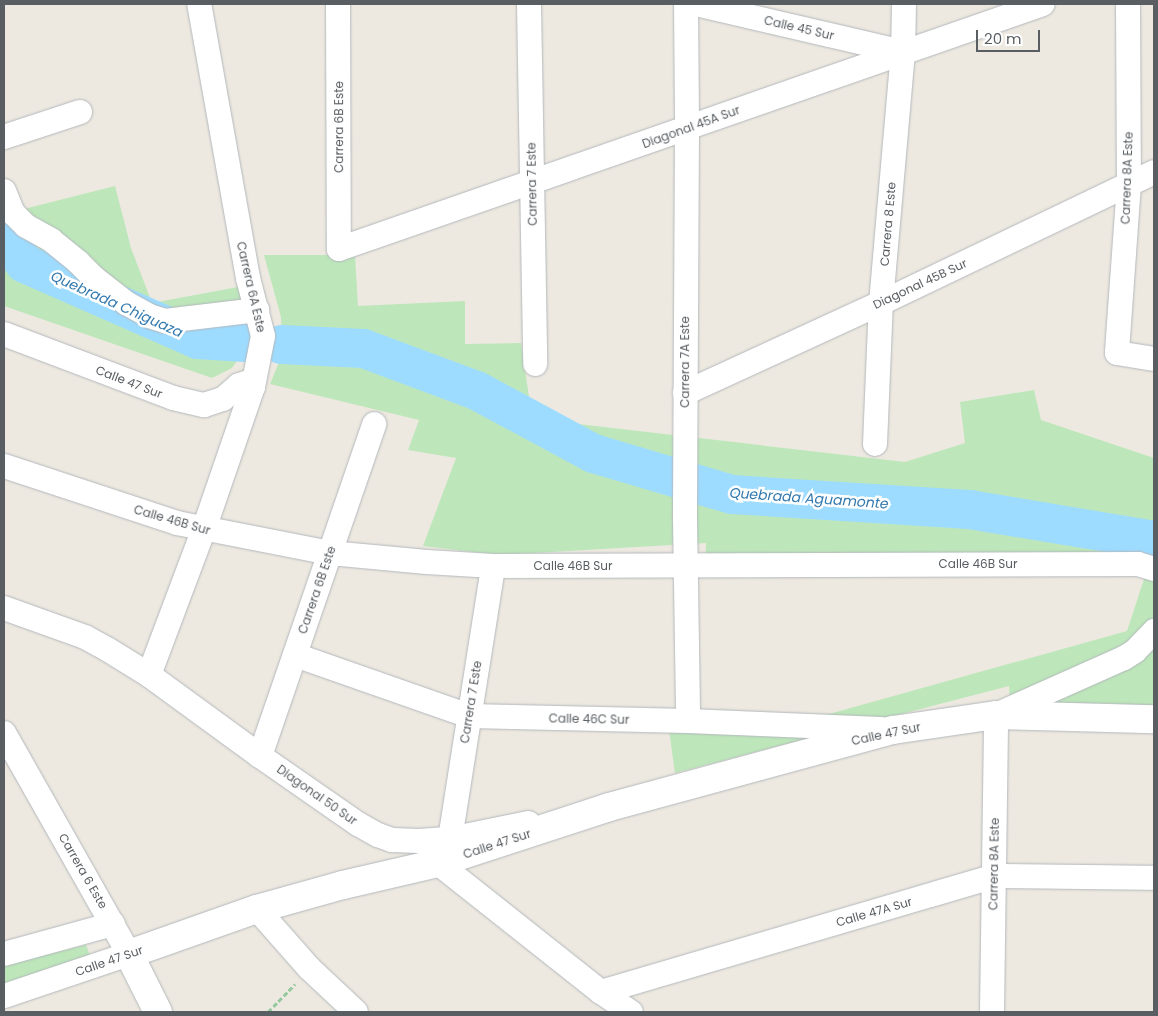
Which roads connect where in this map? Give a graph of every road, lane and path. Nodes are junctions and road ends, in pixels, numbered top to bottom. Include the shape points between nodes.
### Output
1 (198, 4) edge
2 (338, 4) edge
3 (529, 4) edge
4 (686, 4) edge
5 (696, 4) edge
6 (904, 4) edge
7 (1042, 4) edge
8 (1128, 4) edge
9 (903, 52) junction
10 (80, 112) dead end
11 (688, 128) junction
12 (4, 137) edge
13 (1154, 172) edge
14 (532, 184) junction
15 (1130, 184) junction
16 (4, 192) edge
17 (339, 250) joint
18 (881, 303) junction
19 (257, 310) junction
20 (4, 334) edge
21 (1154, 360) edge
22 (535, 364) dead end
23 (253, 387) junction
24 (685, 393) junction
25 (374, 424) dead end
26 (875, 444) dead end
27 (4, 466) edge
28 (204, 529) junction
29 (330, 553) junction
30 (686, 565) junction
31 (492, 566) junction
32 (1154, 569) edge
33 (4, 608) edge
34 (4, 623) edge
35 (60, 628) junction
36 (1154, 631) edge
37 (295, 655) junction
38 (149, 675) junction
39 (996, 715) junction
40 (469, 716) junction
41 (1154, 719) edge
42 (688, 721) junction
43 (893, 730) junction
44 (4, 733) edge
45 (260, 756) junction
46 (609, 807) junction
47 (450, 839) junction
48 (438, 863) junction
49 (994, 876) junction
50 (1154, 878) edge
51 (257, 909) junction
52 (113, 924) junction
53 (6, 949) edge
54 (129, 954) junction
55 (309, 968) junction
56 (601, 992) junction
57 (4, 996) edge
58 (158, 1012) edge
59 (268, 1012) edge
60 (356, 1012) edge
61 (631, 1012) edge
62 (992, 1012) edge

1 - 19 street, Carrera 6A Este via 248,278
2 - 17 street, Carrera 6B Este
3 - 14 street, Carrera 7 Este
4 - 11 street, Carrera 7A Este
5 - 9 street, Calle 45 Sur
6 - 9 street, Carrera 8 Este
7 - 9 street, Diagonal 45A Sur
8 - 15 street, Carrera 8A Este
9 - 11 street, Diagonal 45A Sur
9 - 18 street, Carrera 8 Este
10 - 12 street
11 - 14 street, Diagonal 45A Sur
11 - 24 street, Carrera 7A Este
13 - 15 street, Diagonal 45B Sur
14 - 17 street, Diagonal 45A Sur
14 - 22 street, Carrera 7 Este
15 - 18 street, Diagonal 45B Sur
15 - 21 street, Carrera 8A Este via 1117,353
16 - 19 street via 13,213 26,226 52,240 94,278 149,316 165,321
18 - 24 street, Diagonal 45B Sur
18 - 26 street, Carrera 8 Este
19 - 23 street, Carrera 6A Este via 263,336
20 - 23 street, Calle 47 Sur via 173,398 204,405 223,399 239,385
23 - 28 street, Carrera 6A Este
24 - 30 street, Carrera 7A Este
25 - 29 street, Carrera 6B Este
27 - 28 street, Calle 46B Sur
28 - 29 street, Calle 46B Sur
28 - 38 street, Carrera 6A Este
29 - 31 street, Calle 46B Sur
29 - 37 street, Carrera 6B Este
30 - 31 street, Calle 46B Sur
30 - 32 street, Calle 46B Sur via 1138,564
30 - 42 street, Carrera 7A Este
31 - 40 street, Carrera 7 Este
33 - 35 street
34 - 35 street
35 - 38 street, Diagonal 50 Sur via 85,637
36 - 39 street, Calle 47 Sur via 1124,658
37 - 40 street, Calle 46C Sur
37 - 45 street, Carrera 6B Este
38 - 45 street, Diagonal 50 Sur
39 - 41 street, Calle 47 Sur
39 - 43 street, Calle 47 Sur
39 - 49 street, Carrera 8A Este
40 - 42 street, Calle 46C Sur
40 - 47 street, Carrera 7 Este
42 - 43 street, Calle 46C Sur
43 - 46 street, Calle 47 Sur
44 - 52 street, Carrera 6 Este
45 - 47 street, Diagonal 50 Sur via 378,835 406,842
46 - 47 street, Diagonal 50 Sur
46 - 48 street, Calle 47 Sur
48 - 51 street, Calle 47 Sur via 343,884
48 - 56 street
49 - 50 street, Calle 47A Sur
49 - 56 street, Calle 47A Sur
49 - 62 street, Carrera 8A Este
51 - 54 street, Calle 47 Sur
51 - 55 street
52 - 53 street
52 - 54 street, Carrera 6 Este
54 - 57 street, Calle 47 Sur
54 - 58 street, Carrera 6 Este
55 - 59 path
55 - 60 street
56 - 61 street

